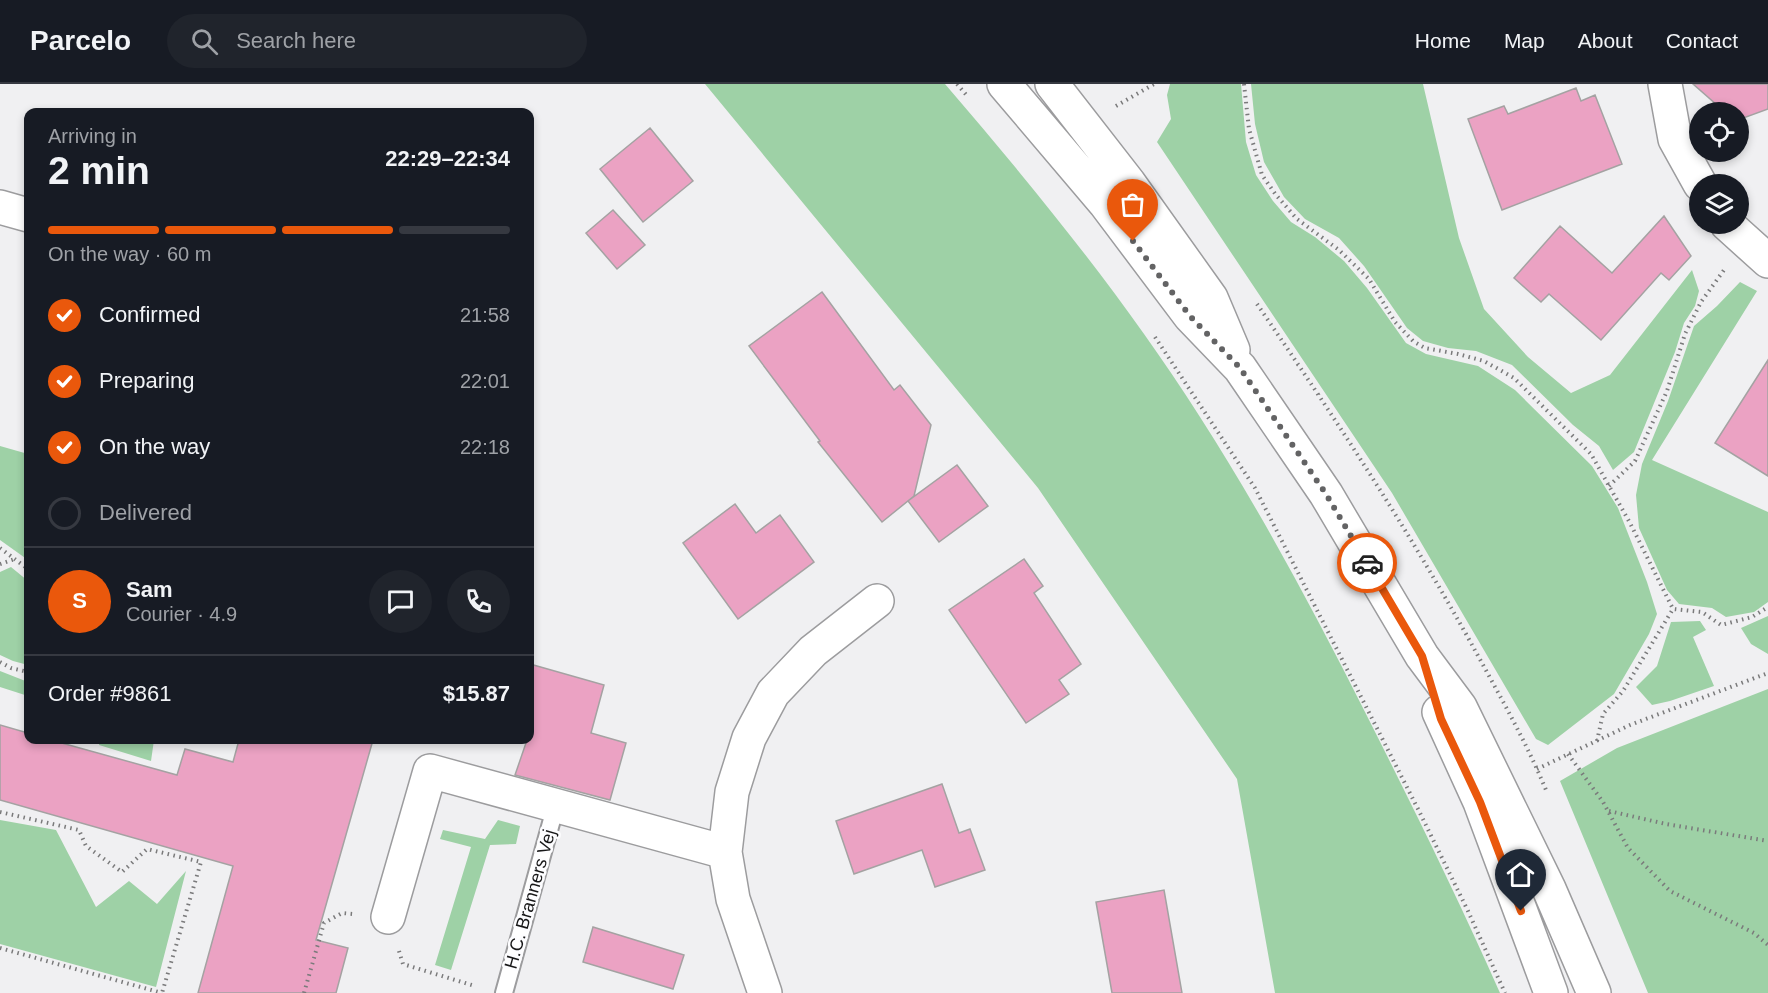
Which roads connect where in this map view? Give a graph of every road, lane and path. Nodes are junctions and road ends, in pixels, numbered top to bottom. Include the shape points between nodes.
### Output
1 (957, 84) edge
2 (1004, 84) edge
3 (1052, 84) edge
4 (1154, 84) edge
5 (1244, 84) edge
6 (1665, 84) edge
7 (972, 101) dead end
8 (1107, 111) dead end
9 (1694, 174) edge
10 (0, 207) edge
11 (24, 213) edge
12 (1747, 242) edge
13 (1151, 331) dead end
14 (1240, 368) junction
15 (1609, 486) junction
16 (0, 548) edge
17 (15, 559) junction
18 (0, 564) edge
19 (24, 566) edge
20 (877, 601) dead end
21 (1768, 608) edge
22 (1673, 609) junction
23 (1422, 656) junction
24 (0, 662) edge
25 (24, 671) edge
26 (1768, 673) edge
27 (1597, 741) junction
28 (1568, 754) junction
29 (1537, 769) dead end
30 (556, 806) junction
31 (1608, 810) junction
32 (0, 812) edge
33 (1768, 841) edge
34 (725, 852) junction
35 (388, 917) junction
36 (1768, 945) edge
37 (0, 948) edge
38 (477, 987) dead end
39 (162, 993) edge
40 (304, 993) edge
41 (504, 993) edge
42 (765, 993) edge
43 (1505, 993) edge
44 (1551, 993) edge
45 (1594, 993) edge

1 - 7 path
2 - 14 street via 1105,203 1190,316
3 - 14 street via 1211,298
4 - 8 path
5 - 15 path via 1249,129 1262,175 1297,219 1339,250 1369,279 1395,322 1413,341 1425,348 1484,361 1514,378 1592,454
6 - 9 street via 1675,139
10 - 11 street
12 - 15 path via 1701,302 1635,461
13 - 43 path via 1255,488 1434,841
14 - 23 street via 1326,494
15 - 22 path
16 - 17 path
17 - 18 path
17 - 19 path
20 - 34 street via 813,651 773,693 749,738 732,792
21 - 22 path via 1752,618 1720,625 1702,612
22 - 27 path via 1623,691 1603,714
23 - 44 street via 1441,719 1480,802
23 - 45 street via 1460,707 1549,889
24 - 25 path
26 - 27 path
27 - 28 path
28 - 29 path
28 - 31 path
30 - 34 street, H.C. Branners Vej
30 - 35 street, H.C. Branners Vej via 430,771
30 - 41 lane, H.C. Branners Vej
31 - 33 path
31 - 36 path via 1628,848 1670,891 1754,933
32 - 39 path via 79,830 86,846 122,872 147,849 201,862
34 - 42 street via 733,899
35 - 38 path via 403,964
35 - 40 path via 342,913 324,923
37 - 39 path

